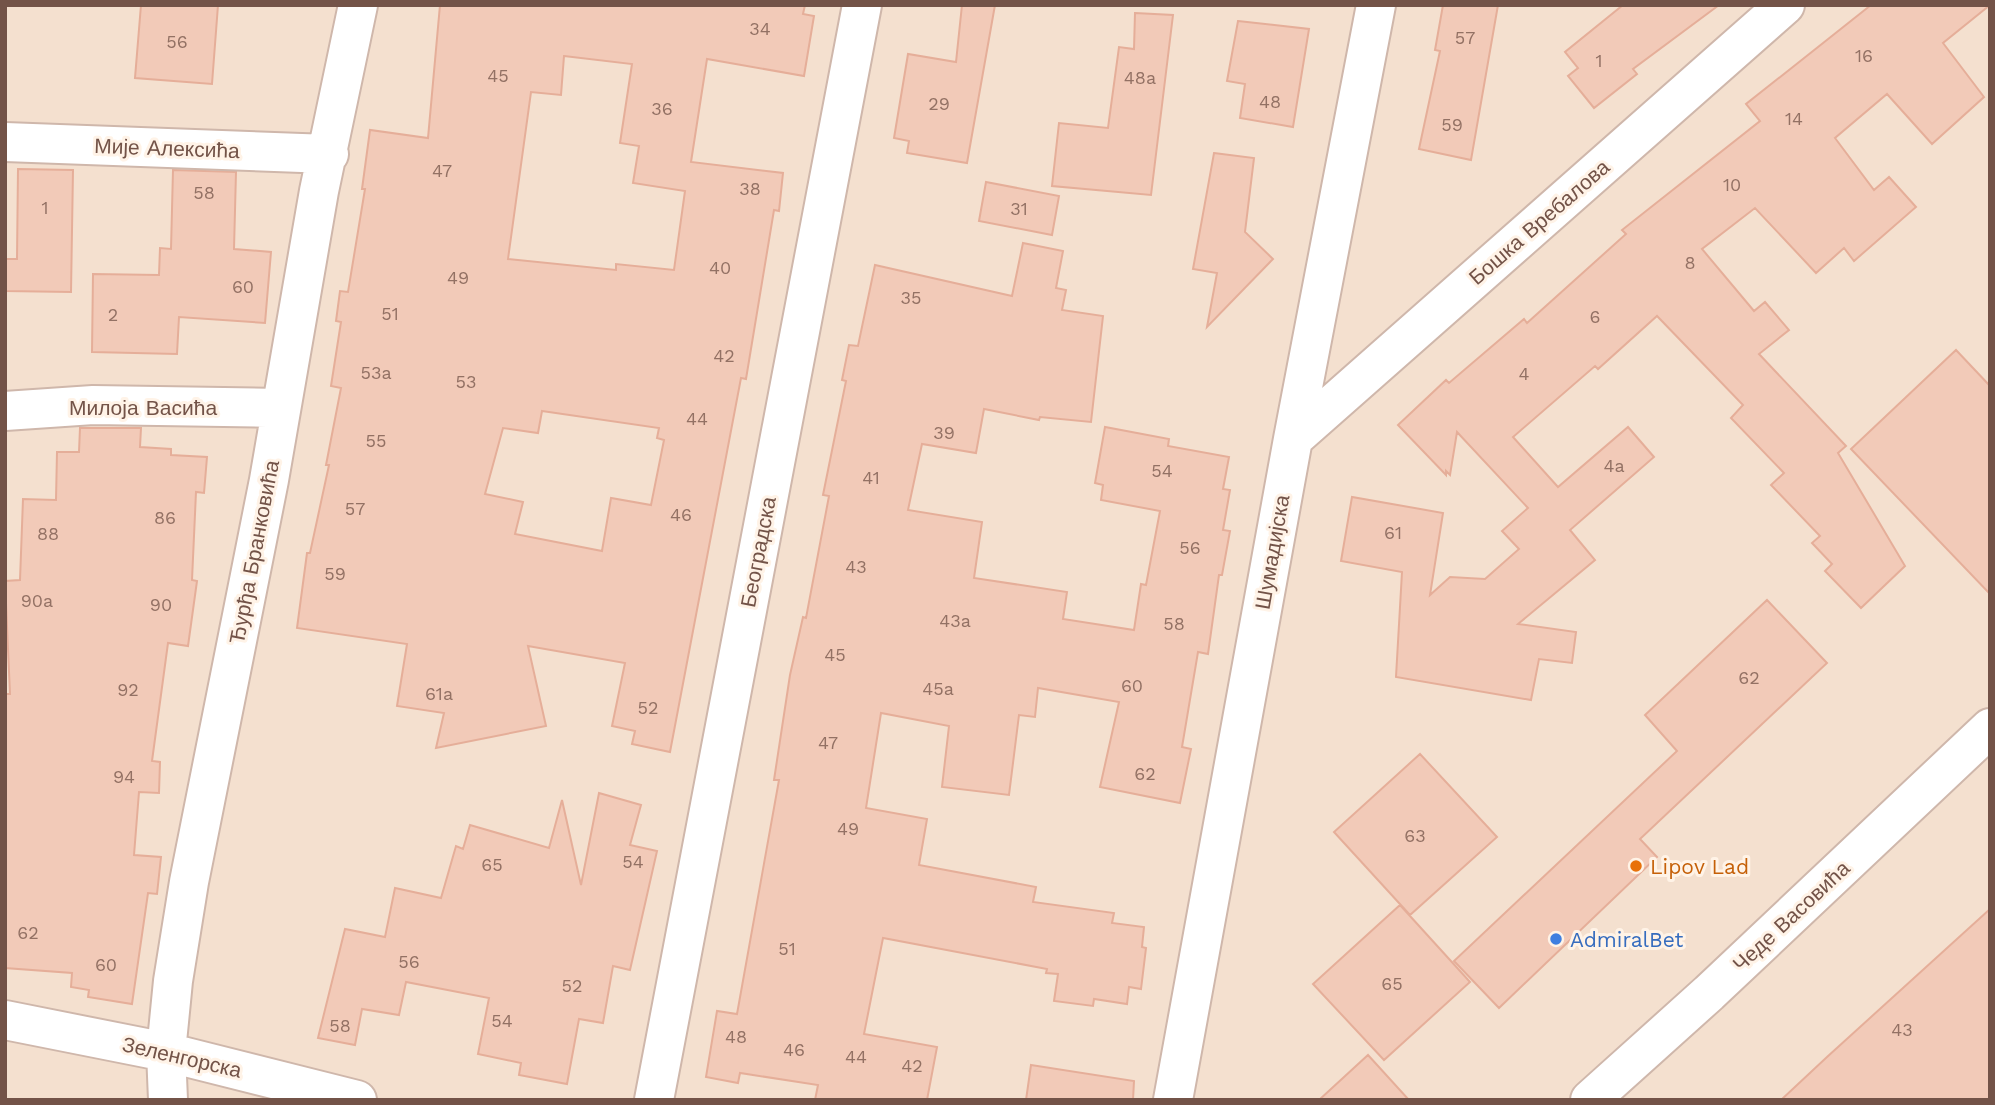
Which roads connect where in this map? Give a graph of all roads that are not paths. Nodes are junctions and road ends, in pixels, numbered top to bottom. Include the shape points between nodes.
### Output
1 (358, 5) edge
2 (862, 5) edge
3 (1376, 5) edge
4 (1785, 5) edge
5 (5, 142) edge
6 (328, 154) junction
7 (280, 408) junction
8 (5, 411) edge
9 (1293, 439) junction
10 (1990, 728) edge
11 (5, 1020) edge
12 (166, 1052) junction
13 (168, 1100) edge
14 (357, 1100) edge
15 (654, 1100) edge
16 (1173, 1100) edge
17 (1590, 1100) edge

1 - 6 street, Ђурђа Бранковића
2 - 15 street, Београдска
3 - 9 street, Шумадијска
4 - 9 street, Бошка Вребалова
5 - 6 street, Мије Алексића
6 - 7 street, Ђурђа Бранковића
7 - 8 street, Милоја Васића via 93,405
7 - 12 street, Ђурђа Бранковића via 270,481 188,882
9 - 16 street, Шумадијска
10 - 17 street, Чеде Васовића
11 - 12 street, Зеленгорска
12 - 13 street, Ђурђа Бранковића
12 - 14 street, Зеленгорска

